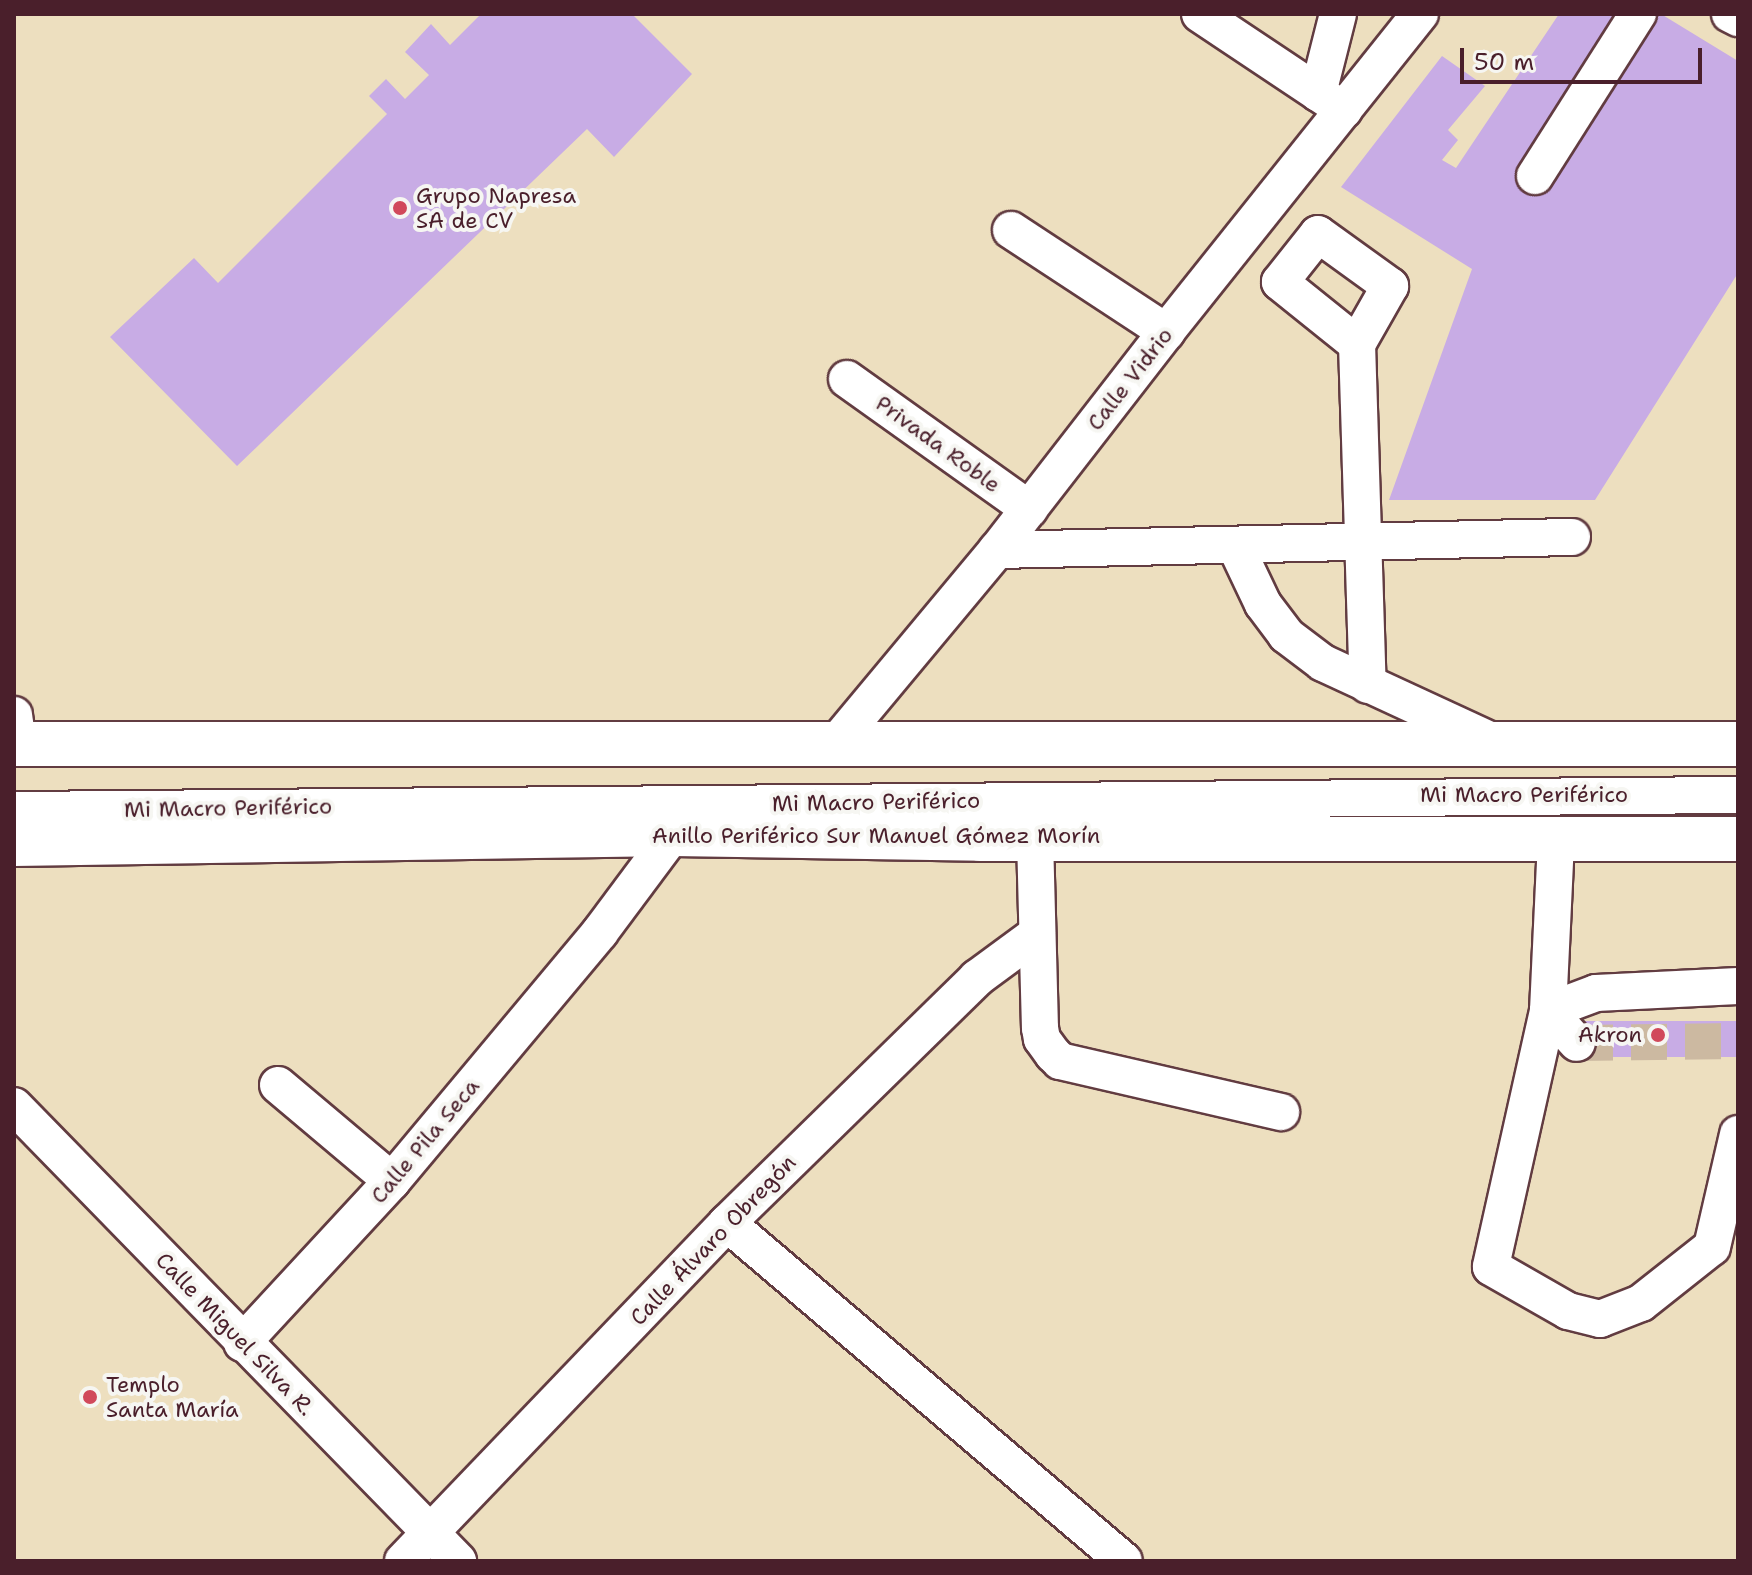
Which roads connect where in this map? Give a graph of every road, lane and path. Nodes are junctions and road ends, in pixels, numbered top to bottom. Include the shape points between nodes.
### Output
1 (1200, 14) edge
2 (1338, 14) edge
3 (1420, 14) edge
4 (1638, 14) edge
5 (1730, 14) edge
6 (1738, 18) edge
7 (1331, 102) junction
8 (1535, 176) dead end
9 (1011, 230) dead end
10 (1166, 332) junction
11 (1357, 344) dead end
12 (847, 379) dead end
13 (1029, 509) junction
14 (1572, 537) dead end
15 (1361, 542) junction
16 (1235, 545) junction
17 (997, 550) junction
18 (1368, 685) junction
19 (15, 734) edge
20 (837, 742) junction
21 (1738, 744) edge
22 (1499, 745) junction
23 (1738, 781) edge
24 (14, 788) edge
25 (1738, 795) edge
26 (14, 810) edge
27 (673, 834) junction
28 (1035, 838) junction
29 (1738, 839) edge
30 (1556, 841) junction
31 (14, 844) edge
32 (1037, 934) junction
33 (1738, 986) edge
34 (1548, 1011) junction
35 (1577, 1043) dead end
36 (278, 1085) dead end
37 (14, 1106) edge
38 (1281, 1112) dead end
39 (1738, 1134) edge
40 (392, 1181) junction
41 (727, 1223) junction
42 (242, 1343) junction
43 (430, 1534) junction
44 (403, 1561) edge
45 (458, 1561) edge
46 (1124, 1561) edge

1 - 7 street
2 - 7 street
3 - 7 street, Calle Vidrio
4 - 8 street
5 - 6 street
7 - 10 street, Calle Vidrio
9 - 10 street
10 - 13 street, Calle Vidrio
11 - 15 street
12 - 13 street, Privada Roble
13 - 17 street, Calle Vidrio
14 - 15 street
15 - 16 street
15 - 18 street
16 - 17 street
16 - 18 street via 1263,604 1286,635 1323,663
17 - 20 street, Calle Vidrio
18 - 22 street
19 - 20 highway
20 - 22 highway
21 - 22 highway
23 - 24 street, Mi Macro Periférico
25 - 26 street, Mi Macro Periférico
27 - 28 highway, Anillo Periférico Sur Manuel Gómez Morín
27 - 31 highway, Anillo Periférico Sur Manuel Gómez Morín
27 - 40 street, Calle Pila Seca via 600,932
28 - 30 highway, Anillo Periférico Sur Manuel Gómez Morín
28 - 32 street
29 - 30 highway, Anillo Periférico Sur Manuel Gómez Morín
30 - 34 street
32 - 38 street via 1040,1028 1060,1061
32 - 41 street, Calle Álvaro Obregón via 977,978
33 - 34 street via 1596,993
34 - 35 street
34 - 39 street via 1491,1267 1568,1311 1600,1319 1641,1303 1712,1247
36 - 40 street
37 - 42 street, Calle Miguel Silva R.
40 - 42 street, Calle Pila Seca
41 - 43 street, Calle Álvaro Obregón
41 - 46 street
42 - 43 street, Calle Miguel Silva R.
43 - 44 street, Calle Álvaro Obregón
43 - 45 street, Calle Miguel Silva R.

